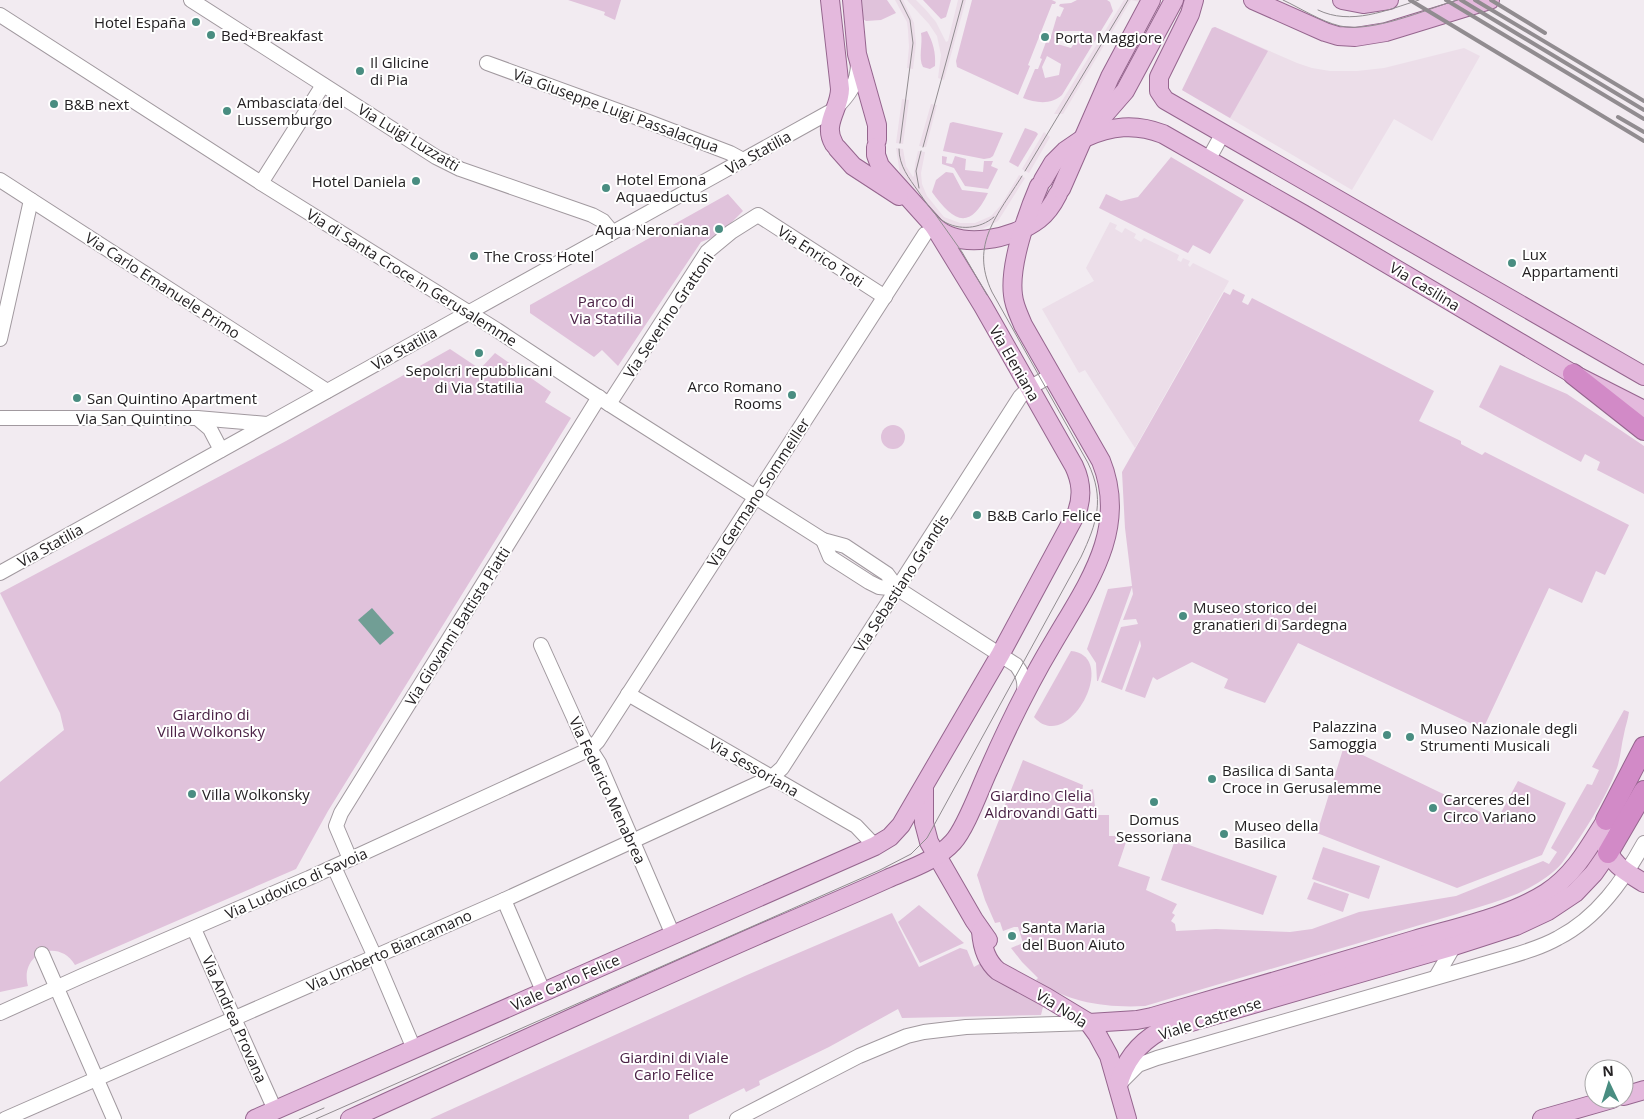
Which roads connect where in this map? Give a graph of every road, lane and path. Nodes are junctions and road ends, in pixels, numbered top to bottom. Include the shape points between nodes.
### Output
1 (191, 0) edge
2 (830, 0) edge
3 (1151, 0) edge
4 (1174, 0) edge
5 (1194, 0) edge
6 (1253, 0) edge
7 (1390, 0) edge
8 (1490, 0) edge
9 (1346, 1) edge
10 (853, 2) edge
11 (0, 15) edge
12 (858, 60) junction
13 (487, 63) dead end
14 (323, 85) junction
15 (835, 109) junction
16 (1222, 133) junction
17 (1084, 138) junction
18 (743, 160) junction
19 (1208, 160) junction
20 (0, 180) edge
21 (261, 183) junction
22 (31, 200) junction
23 (916, 207) junction
24 (758, 215) joint
25 (1024, 228) junction
26 (930, 230) junction
27 (612, 232) junction
28 (885, 297) junction
29 (469, 312) junction
30 (0, 339) edge
31 (1573, 374) junction
32 (1052, 375) junction
33 (1644, 376) edge
34 (1029, 388) junction
35 (327, 391) junction
36 (604, 400) junction
37 (1644, 410) edge
38 (0, 418) edge
39 (197, 418) junction
40 (267, 424) junction
41 (1644, 430) edge
42 (221, 450) junction
43 (755, 497) junction
44 (1079, 506) joint
45 (0, 573) edge
46 (898, 589) junction
47 (541, 645) dead end
48 (1000, 654) junction
49 (628, 694) junction
50 (1020, 704) junction
51 (1644, 747) edge
52 (590, 749) junction
53 (772, 777) junction
54 (924, 786) junction
55 (1644, 791) edge
56 (1606, 820) junction
57 (633, 842) junction
58 (1644, 843) edge
59 (876, 846) junction
60 (1608, 852) junction
61 (937, 855) junction
62 (350, 859) junction
63 (334, 867) junction
64 (1627, 873) junction
65 (1644, 883) edge
66 (504, 900) junction
67 (194, 929) junction
68 (673, 935) junction
69 (1454, 946) junction
70 (42, 954) dead end
71 (375, 957) junction
72 (1436, 977) junction
73 (56, 988) junction
74 (544, 991) junction
75 (0, 1013) edge
76 (234, 1018) junction
77 (1089, 1023) junction
78 (414, 1049) junction
79 (96, 1078) junction
80 (1118, 1086) junction
81 (1584, 1107) edge
82 (275, 1110) junction
83 (5, 1119) edge
84 (114, 1119) edge
85 (255, 1119) edge
86 (350, 1119) edge
87 (737, 1119) edge
88 (1126, 1119) edge
89 (1542, 1119) edge

1 - 14 street, Via Luigi Luzzatti
2 - 15 main road via 840,89
3 - 17 main road via 1110,78
4 - 17 main road via 1125,90
5 - 16 main road, Via Casilina via 1160,74 1158,87 1165,100
6 - 8 main road via 1325,32 1349,37 1375,35
7 - 9 main road via 1371,4
10 - 12 main road
11 - 21 street, Via di Santa Croce in Gerusalemme
12 - 15 street via 855,83
12 - 23 main road via 877,125 876,154 880,166
13 - 18 street, Via Giuseppe Luigi Passalacqua
14 - 21 street
14 - 27 street, Via Luigi Luzzatti via 449,164 592,215 603,221
15 - 18 street, Via Statilia
15 - 23 main road via 829,129 836,146 853,166
16 - 19 street
16 - 33 main road, Via Casilina
17 - 19 main road, Via Casilina via 1117,127 1138,127 1163,134
17 - 25 main road via 1047,211
17 - 25 main road, Via Eleniana via 1057,158 1041,183
18 - 27 street, Via Statilia
19 - 31 main road, Via Casilina
20 - 22 street, Via Carlo Emanuele Primo
21 - 29 street, Via di Santa Croce in Gerusalemme
22 - 30 street
22 - 35 street, Via Carlo Emanuele Primo
23 - 26 main road
24 - 28 street, Via Enrico Toti
24 - 36 street, Via Severino Grattoni via 707,252
25 - 26 main road via 993,238 968,239
25 - 32 main road, Via Eleniana via 1013,270 1013,297 1020,317
26 - 28 street, Via Germano Sommeiller
26 - 34 main road, Via Eleniana
27 - 29 street, Via Statilia
28 - 43 street, Via Germano Sommeiller
29 - 35 street, Via Statilia
29 - 36 street, Via di Santa Croce in Gerusalemme
31 - 37 main road, Via Casilina
31 - 41 highway
32 - 34 street
32 - 50 main road, Via Eleniana via 1107,476 1108,520 1094,574
34 - 44 main road, Via Eleniana via 1077,472 1081,488
34 - 46 street, Via Sebastiano Grandis
35 - 40 street, Via Statilia
36 - 43 street, Via di Santa Croce in Gerusalemme
36 - 62 street, Via Giovanni Battista Piatti via 341,813 336,826
38 - 39 street, Via San Quintino
39 - 40 street, Via San Quintino
39 - 42 street via 210,429
40 - 42 street, Via Statilia
42 - 45 street, Via Statilia
43 - 46 street, Via di Santa Croce in Gerusalemme via 823,540 845,546 887,574
43 - 49 street, Via Germano Sommeiller
44 - 48 main road, Viale Carlo Felice
46 - 48 street, Via di Santa Croce in Gerusalemme
46 - 53 street, Via Sebastiano Grandis via 782,768
47 - 52 street, Via Federico Menabrea
48 - 50 street, Via di Santa Croce in Gerusalemme via 1016,665 1022,674 1024,686
48 - 54 main road, Viale Carlo Felice
49 - 52 street, Via Germano Sommeiller
49 - 53 street, Via Sessoriana
50 - 61 main road, Via Eleniana via 960,831 952,844
51 - 56 highway, Viale Castrense
52 - 57 street, Via Federico Menabrea
52 - 62 street, Via Ludovico di Savoia
53 - 57 street, Via Umberto Biancamano
53 - 59 street, Via Sessoriana via 856,826
54 - 59 main road, Viale Carlo Felice via 901,825
54 - 61 main road, Via Nola via 924,829
55 - 60 highway, Viale Castrense
56 - 60 main road
56 - 77 main road, Viale Castrense via 1571,872 1546,893 1515,909 1152,1017
57 - 66 street, Via Umberto Biancamano
57 - 68 street, Via Federico Menabrea
58 - 64 street, Viale Castrense
59 - 68 main road, Viale Carlo Felice
60 - 64 main road via 1615,864
60 - 69 main road, Viale Castrense via 1586,882 1555,907 1510,929
61 - 77 main road, Via Nola via 981,931 1010,972 1023,984
61 - 86 main road, Via Eleniana
62 - 63 street, Via Ludovico di Savoia
63 - 67 street, Via Ludovico di Savoia
63 - 71 street
64 - 65 main road
64 - 72 street, Viale Castrense via 1594,912 1559,938 1528,951
66 - 71 street, Via Umberto Biancamano
66 - 74 street
67 - 73 street, Via Ludovico di Savoia
67 - 76 street, Via Andrea Provana
68 - 74 main road, Viale Carlo Felice
69 - 72 street
69 - 80 main road, Viale Castrense via 1160,1031 1134,1052
70 - 73 street
71 - 76 street, Via Umberto Biancamano
71 - 78 street
72 - 80 street, Viale Castrense via 1157,1058 1134,1068
73 - 75 street, Via Ludovico di Savoia
73 - 79 street
74 - 78 main road, Viale Carlo Felice
76 - 79 street, Via Umberto Biancamano
76 - 82 street, Via Andrea Provana
77 - 80 main road, Via Nola via 1107,1051
77 - 87 street, Viale Castrense via 966,1027 907,1036 859,1056
78 - 82 main road, Viale Carlo Felice
79 - 83 street, Via Umberto Biancamano
79 - 84 street
80 - 88 main road, Via Nola
81 - 89 main road
82 - 85 main road, Viale Carlo Felice

